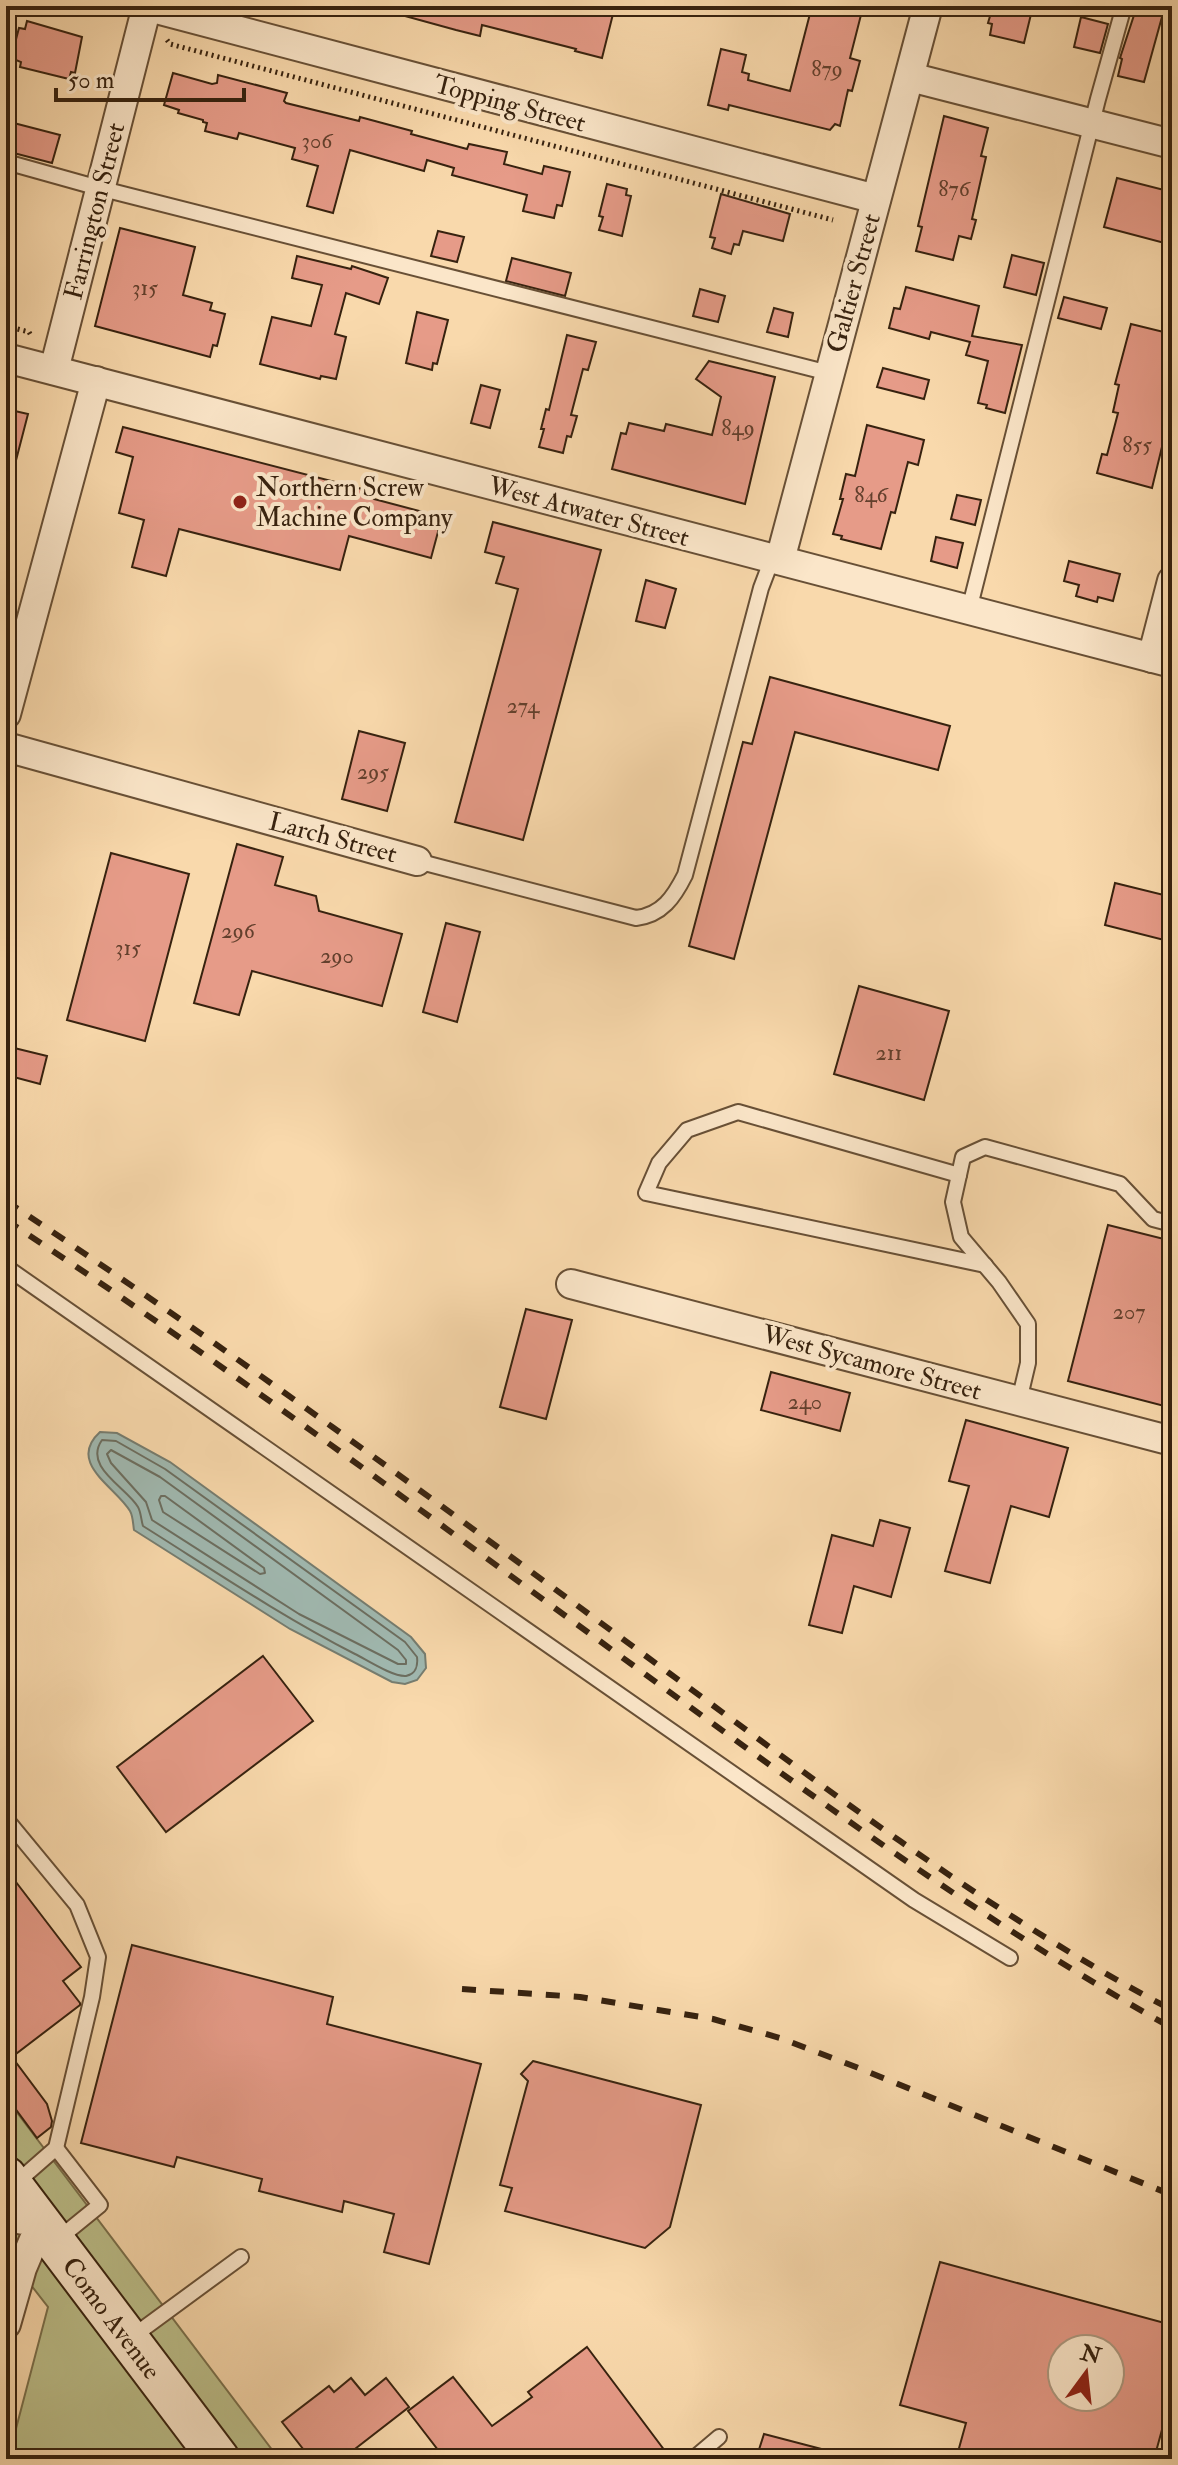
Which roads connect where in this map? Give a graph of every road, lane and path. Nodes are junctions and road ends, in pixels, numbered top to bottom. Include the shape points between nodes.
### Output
1 (147, 6) edge
2 (1124, 6) edge
3 (924, 7) edge
4 (166, 39) dead end
5 (910, 77) junction
6 (1092, 122) junction
7 (1172, 144) edge
8 (6, 162) edge
9 (99, 188) junction
10 (876, 199) junction
11 (833, 220) dead end
12 (6, 326) edge
13 (32, 338) dead end
14 (6, 358) edge
15 (54, 370) junction
16 (829, 373) junction
17 (96, 381) junction
18 (776, 559) junction
19 (1172, 581) edge
20 (969, 610) junction
21 (1162, 661) edge
22 (6, 714) edge
23 (6, 747) edge
24 (417, 861) joint
25 (660, 910) joint
26 (959, 1175) junction
27 (1172, 1224) edge
28 (985, 1265) junction
29 (6, 1267) edge
30 (571, 1284) dead end
31 (1019, 1401) junction
32 (1172, 1441) edge
33 (6, 1819) edge
34 (1010, 1958) dead end
35 (56, 2148) junction
36 (24, 2209) edge
37 (241, 2257) dead end
38 (6, 2324) edge
39 (128, 2340) junction
40 (719, 2437) dead end
41 (219, 2459) edge
42 (693, 2459) edge

1 - 9 street, Farrington Street
1 - 10 street, Topping Street
2 - 6 lane
3 - 5 street, Galtier Street
4 - 11 path
5 - 6 street
5 - 10 street, Galtier Street
6 - 7 street
6 - 20 lane
8 - 9 lane
9 - 15 street, Farrington Street
9 - 16 lane
10 - 16 street, Galtier Street
12 - 13 path via 29,332
14 - 15 street, West Atwater Street
15 - 17 street, West Atwater Street
16 - 18 street, Galtier Street
17 - 18 street, West Atwater Street
17 - 22 street
18 - 20 street, West Atwater Street
18 - 25 lane, Galtier Street via 761,588 685,875
19 - 21 street
20 - 21 street, West Atwater Street
23 - 24 street, Larch Street
24 - 25 lane, Larch Street via 636,918
26 - 27 lane via 963,1157 985,1147 1120,1184 1153,1219
26 - 28 lane via 953,1202 961,1237
26 - 28 lane via 738,1112 687,1130 659,1163 646,1193
28 - 31 lane via 1028,1324 1028,1363
29 - 34 lane via 914,1900
30 - 31 street, West Sycamore Street
31 - 32 street, West Sycamore Street
33 - 35 lane via 77,1905 98,1957
35 - 36 lane
35 - 36 lane via 100,2205
36 - 38 street via 22,2268
36 - 39 main road, Como Avenue
37 - 39 lane
39 - 41 main road, Como Avenue
40 - 42 lane

